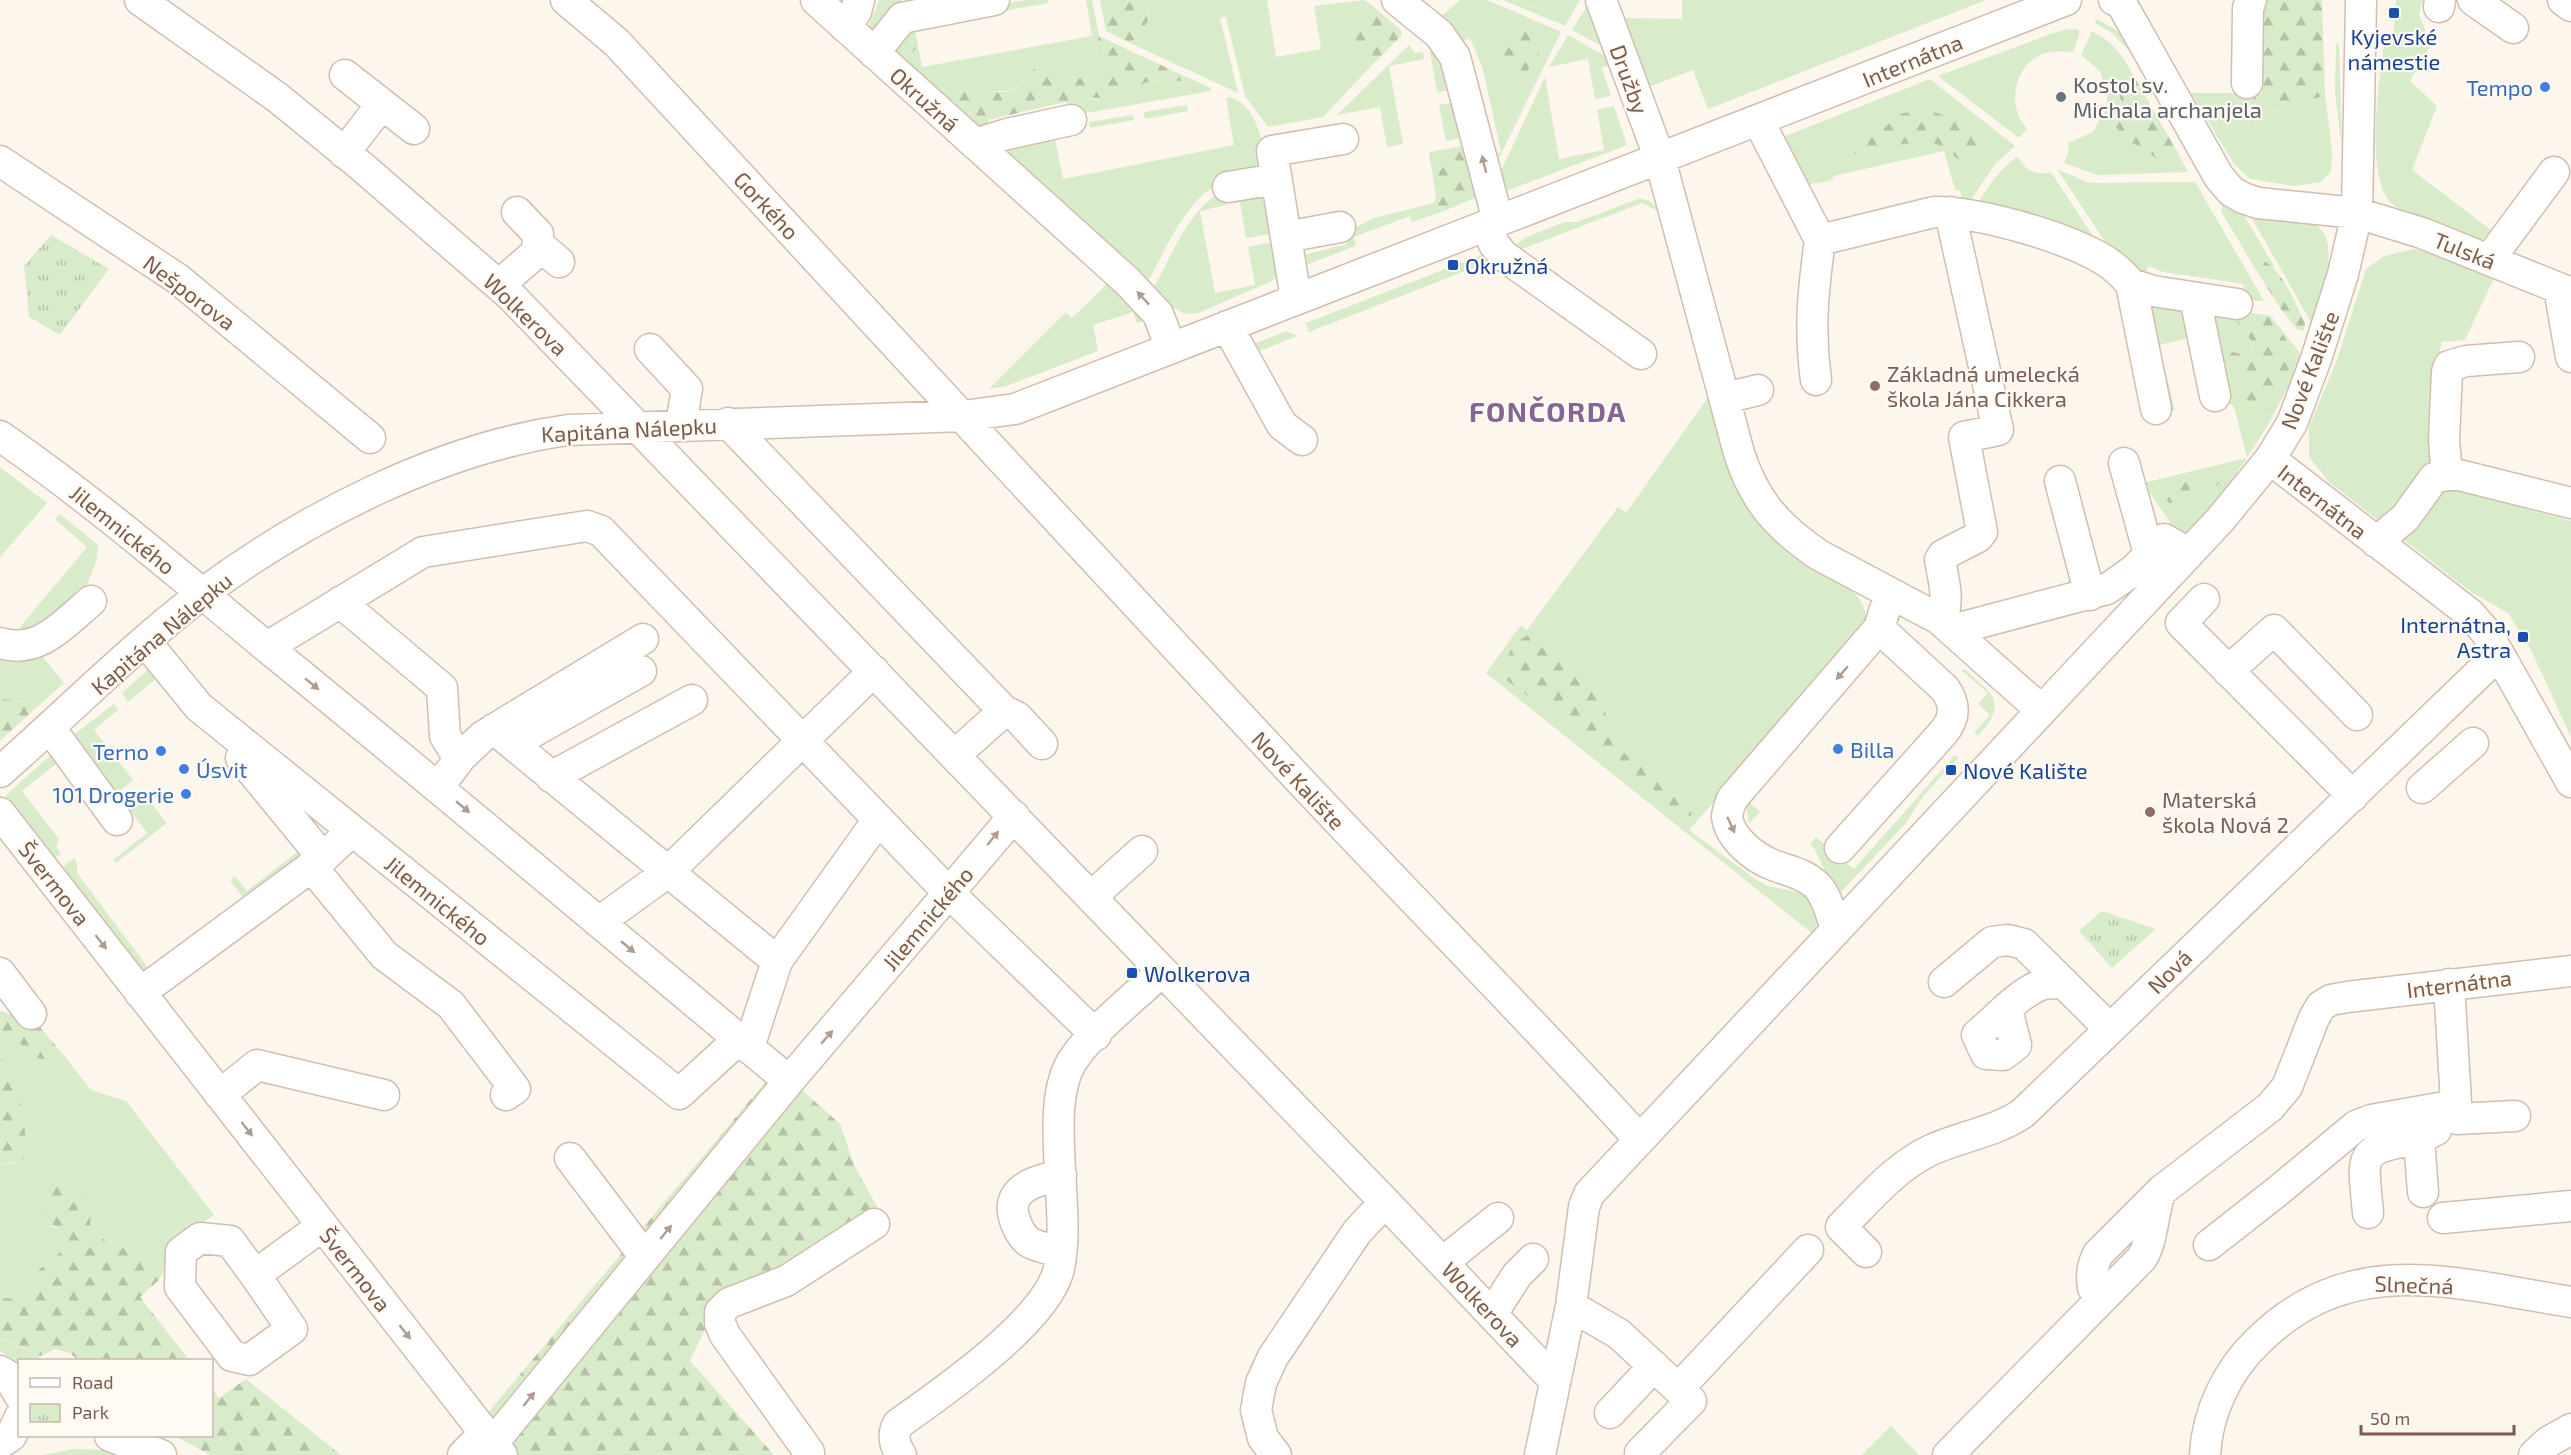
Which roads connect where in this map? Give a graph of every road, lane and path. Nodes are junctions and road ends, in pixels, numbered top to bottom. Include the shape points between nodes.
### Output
1 (140, 0) edge
2 (566, 0) edge
3 (816, 0) edge
4 (859, 0) edge
5 (994, 0) edge
6 (1397, 0) edge
7 (1601, 0) edge
8 (2066, 0) edge
9 (2118, 0) edge
10 (2251, 0) edge
11 (2361, 0) edge
12 (2473, 0) edge
13 (2563, 0) edge
14 (2571, 6) edge
15 (845, 27) junction
16 (2513, 28) dead end
17 (874, 53) junction
18 (345, 75) dead end
19 (2247, 84) dead end
20 (382, 104) junction
21 (1071, 120) dead end
22 (1758, 120) junction
23 (414, 129) dead end
24 (1342, 139) dead end
25 (975, 144) junction
26 (344, 153) junction
27 (1660, 159) junction
28 (0, 161) edge
29 (2554, 172) dead end
30 (1276, 179) junction
31 (1228, 187) dead end
32 (517, 212) dead end
33 (1950, 212) junction
34 (2357, 213) junction
35 (1493, 224) junction
36 (1340, 227) dead end
37 (1286, 237) junction
38 (1820, 240) junction
39 (2489, 260) junction
40 (2132, 284) junction
41 (499, 285) junction
42 (2565, 291) edge
43 (2195, 298) junction
44 (1296, 299) junction
45 (2238, 304) dead end
46 (1227, 326) junction
47 (1171, 348) junction
48 (650, 349) dead end
49 (1641, 354) dead end
50 (2519, 357) dead end
51 (2571, 357) edge
52 (1816, 380) dead end
53 (1758, 390) dead end
54 (2215, 396) dead end
55 (1725, 398) junction
56 (2156, 409) dead end
57 (963, 416) junction
58 (728, 423) junction
59 (681, 424) junction
60 (638, 426) junction
61 (0, 436) edge
62 (370, 438) dead end
63 (1302, 440) dead end
64 (2270, 459) junction
65 (2124, 463) dead end
66 (2447, 475) junction
67 (2060, 481) dead end
68 (2571, 503) edge
69 (2376, 542) junction
70 (2188, 553) junction
71 (2149, 554) junction
72 (1889, 591) junction
73 (203, 594) junction
74 (2090, 595) junction
75 (2204, 599) dead end
76 (91, 601) dead end
77 (340, 602) junction
78 (1947, 626) junction
79 (1879, 628) junction
80 (643, 639) dead end
81 (145, 641) junction
82 (0, 643) edge
83 (267, 647) junction
84 (2499, 654) junction
85 (641, 671) dead end
86 (874, 671) junction
87 (2228, 671) junction
88 (692, 700) dead end
89 (200, 707) junction
90 (2041, 710) junction
91 (1004, 711) junction
92 (2357, 715) dead end
93 (50, 728) junction
94 (494, 729) junction
95 (2421, 729) junction
96 (803, 742) junction
97 (2473, 742) dead end
98 (1042, 744) dead end
99 (955, 755) junction
100 (459, 759) junction
101 (2449, 764) junction
102 (0, 772) edge
103 (552, 777) junction
104 (2571, 782) edge
105 (439, 786) junction
106 (2422, 788) dead end
107 (2353, 796) junction
108 (0, 813) edge
109 (1014, 816) junction
110 (117, 820) dead end
111 (878, 820) junction
112 (352, 831) junction
113 (1840, 848) dead end
114 (1142, 851) dead end
115 (317, 862) junction
116 (668, 872) junction
117 (949, 893) junction
118 (1091, 897) junction
119 (599, 922) junction
120 (1836, 929) junction
121 (777, 961) junction
122 (1162, 971) junction
123 (2571, 971) edge
124 (0, 973) edge
125 (1944, 982) dead end
126 (2064, 983) junction
127 (2449, 984) junction
128 (140, 993) junction
129 (2007, 1009) dead end
130 (31, 1014) dead end
131 (2110, 1029) junction
132 (1096, 1035) junction
133 (744, 1043) junction
134 (789, 1081) junction
135 (220, 1095) junction
136 (384, 1095) dead end
137 (506, 1095) dead end
138 (2456, 1112) junction
139 (2516, 1116) dead end
140 (1639, 1139) junction
141 (2419, 1139) junction
142 (570, 1158) dead end
143 (1061, 1175) junction
144 (2161, 1191) junction
145 (2423, 1192) dead end
146 (1385, 1202) junction
147 (2571, 1206) edge
148 (2368, 1213) dead end
149 (1498, 1218) dead end
150 (2443, 1218) dead end
151 (874, 1224) dead end
152 (322, 1226) junction
153 (2209, 1245) dead end
154 (1808, 1250) dead end
155 (1060, 1252) junction
156 (1866, 1252) dead end
157 (645, 1257) junction
158 (1533, 1259) dead end
159 (1443, 1262) junction
160 (255, 1275) dead end
161 (2093, 1288) dead end
162 (2571, 1302) edge
163 (1571, 1306) junction
164 (1492, 1314) junction
165 (1654, 1366) junction
166 (0, 1371) edge
167 (1555, 1381) junction
168 (1678, 1389) junction
169 (18, 1393) edge
170 (1610, 1413) dead end
171 (18, 1423) edge
172 (2571, 1430) edge
173 (113, 1437) edge
174 (0, 1443) edge
175 (492, 1444) edge
176 (1640, 1452) dead end
177 (1949, 1453) edge
178 (161, 1455) edge
179 (463, 1455) edge
180 (808, 1455) edge
181 (901, 1455) edge
182 (1276, 1455) edge
183 (1540, 1455) edge
184 (2205, 1455) edge
185 (2534, 1455) edge

1 - 26 street, Wolkerova via 278,98
2 - 57 street, Gorkého via 616,42
3 - 15 street, Okružná
4 - 15 street
5 - 17 street, Okružná via 902,18
35 -> 6 street via 1455,57 1450,47 1419,32
7 - 27 street, Družby
8 - 22 street, Internátna
9 - 34 street via 2219,177 2231,191 2258,203
10 - 19 street
11 - 34 street, Nové Kalište
12 - 16 street
13 - 14 street
15 - 17 street, Okružná
17 - 25 street, Okružná
18 - 20 street
20 - 23 street
20 - 26 street
21 - 25 street, Okružná
22 - 27 street, Internátna
22 - 38 street
24 - 30 street via 1272,151
47 -> 25 street, Okružná via 1158,314
26 - 41 street, Wolkerova
27 - 35 street
27 - 55 street, Družby
28 - 62 street, Nešporova via 177,279
29 - 39 street
30 - 31 street
30 - 37 street
32 - 41 street via 538,234 548,257
33 - 38 street via 1934,212
33 - 40 street via 2008,224 2083,248 2102,258
33 - 78 street via 1998,430 1964,437 1982,532 1940,560
34 - 39 street, Tulská
34 - 64 street, Nové Kalište via 2343,274 2316,359 2292,423
35 - 44 street
35 - 49 street via 1494,244 1504,256
36 - 37 street
37 - 44 street
38 - 52 street via 1811,341
39 - 42 street, Tulská
40 - 43 street
40 - 56 street
41 - 60 street, Wolkerova
42 - 51 street
43 - 45 street
43 - 54 street
44 - 46 street
46 - 47 street
46 - 63 street via 1282,425
47 - 57 street, Kapitána Nálepku via 1015,409
48 - 59 street via 687,389
50 - 66 street via 2449,366 2444,440
53 - 55 street
55 - 72 street, Družby via 1745,473 1770,515 1819,555
57 - 58 street, Kapitána Nálepku
57 - 140 street, Nové Kalište via 1357,842
58 - 59 street, Kapitána Nálepku
58 - 91 street
59 - 60 street, Kapitána Nálepku
60 - 73 street, Kapitána Nálepku via 526,436 469,451 407,475 324,517
60 - 86 street, Wolkerova
61 - 73 street, Jilemnického via 72,488
64 - 69 street, Internátna
64 - 70 street, Nové Kalište
65 - 71 street
66 - 68 street
66 - 69 street, Internátna via 2434,478 2404,518
67 - 74 street
69 - 84 street, Internátna via 2469,613
70 - 71 street via 2164,539
70 - 90 street, Nové Kalište
71 - 74 street via 2134,570
72 - 78 street, Družby
72 - 79 street
73 - 81 street, Kapitána Nálepku
73 - 83 street, Jilemnického
74 - 78 street
75 - 87 street via 2181,623
76 - 82 street via 36,643
77 - 83 street
77 - 96 street via 423,552 587,526 601,531
77 - 100 street via 442,688 445,736
78 - 90 street, Družby
79 - 113 street via 1945,688 1954,708 1953,717
79 -> 120 street via 1732,799 1727,816 1733,832 1751,854 1817,885
80 - 94 street
81 - 89 street, Jilemnického
81 - 93 street, Kapitána Nálepku
83 -> 105 street, Jilemnického
84 - 95 street, Nová
84 - 104 street, Internátna
85 - 94 street via 533,732
86 - 96 street
86 - 99 street, Wolkerova
87 - 92 street via 2267,623
87 - 107 street
88 - 103 street
89 - 112 street, Jilemnického
89 - 115 street
90 - 120 street, Nové Kalište
91 - 98 street via 1017,717
91 - 99 street
93 - 102 street, Kapitána Nálepku
93 - 110 street
94 - 100 street
94 - 103 street
95 - 101 street
95 - 107 street, Nová
96 - 111 street
96 - 116 street
97 - 101 street
99 - 109 street, Wolkerova
100 - 105 street
101 - 106 street
103 - 116 street
105 -> 119 street, Jilemnického
107 - 131 street, Nová
108 -> 128 street, Švermova
117 -> 109 street, Jilemnického
109 - 118 street, Wolkerova
111 - 117 street
111 - 121 street
112 - 115 street
112 - 133 street, Jilemnického via 679,1094
114 - 118 street
115 - 128 street
115 - 137 street via 384,955 451,1005 515,1089
116 - 119 street
116 - 121 street
117 - 132 street
134 -> 117 street, Jilemnického
118 - 122 street, Wolkerova
119 -> 133 street, Jilemnického
120 - 140 street, Nové Kalište
121 - 133 street
122 - 132 street
122 - 146 street, Wolkerova
123 - 127 street, Internátna
124 - 130 street
125 - 126 street via 1992,942 2008,940 2024,944
126 - 129 street via 2041,985
126 - 131 street
127 - 138 street
127 - 144 street, Internátna via 2347,997 2321,1006 2287,1087 2270,1107
128 - 135 street, Švermova
131 - 156 street, Nová via 2015,1118 1990,1131 1929,1151 1887,1181 1841,1227
132 - 143 street via 1074,1058 1062,1090
133 - 134 street, Jilemnického
157 -> 134 street
135 - 136 street via 256,1065
135 -> 152 street, Švermova
138 - 139 street
138 - 141 street
138 - 153 street via 2371,1120 2356,1126
140 - 163 street, Nové Kalište via 1589,1194
141 - 145 street
141 - 148 street via 2386,1144 2371,1152 2364,1164
142 - 157 street
143 - 155 street via 1064,1221
143 - 155 street via 1022,1189 1014,1199 1012,1214 1018,1230 1029,1241
144 - 161 street via 2098,1254 2091,1276
144 - 177 street via 2149,1246 2142,1258
146 - 159 street, Wolkerova
146 - 182 street via 1357,1232 1273,1358 1261,1383 1256,1410 1263,1438
147 - 150 street
149 - 159 street
151 - 180 street via 786,1281 729,1303 720,1312 725,1335
152 - 160 street
152 -> 175 street, Švermova
154 - 168 street
155 - 181 street via 1058,1273 1037,1308 990,1354 898,1424 893,1433
175 -> 157 street
158 - 164 street via 1517,1275
159 - 164 street, Wolkerova
162 - 184 street, Slnečná via 2407,1279 2364,1282 2323,1294 2273,1326 2248,1351 2216,1402
163 - 165 street via 1619,1334
163 - 167 street
164 - 167 street, Wolkerova
165 - 168 street
165 - 170 street
166 - 169 street
167 - 183 street
168 - 176 street via 1691,1401
171 - 174 street via 11,1436
172 - 185 street
173 - 178 street
175 - 179 street

